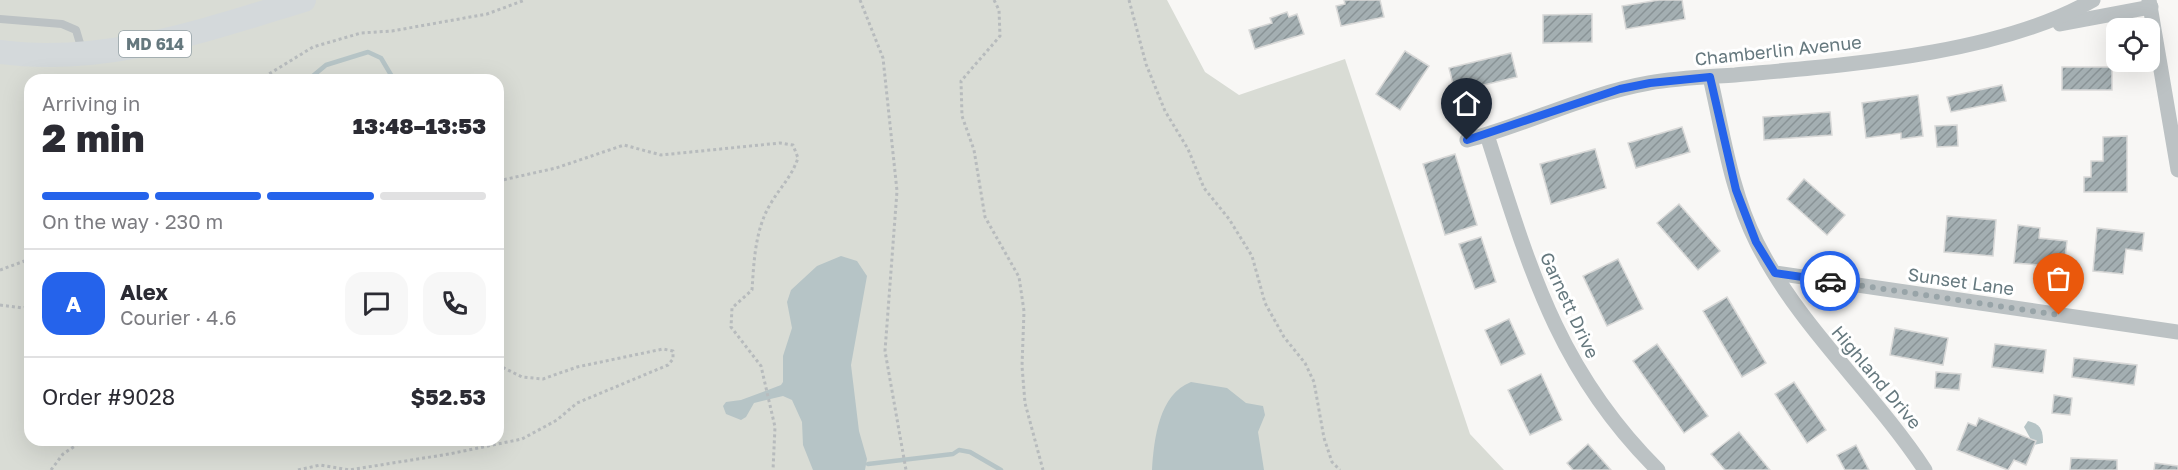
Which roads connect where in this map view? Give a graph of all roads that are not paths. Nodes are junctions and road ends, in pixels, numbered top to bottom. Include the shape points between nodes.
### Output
1 (304, 0) edge
2 (2092, 0) edge
3 (2150, 4) edge
4 (0, 19) edge
5 (2022, 30) junction
6 (0, 52) edge
7 (83, 54) junction
8 (1710, 77) junction
9 (1487, 135) junction
10 (1467, 140) dead end
11 (2178, 170) edge
12 (1775, 273) junction
13 (2178, 332) edge
14 (1658, 470) edge
15 (1925, 470) edge

1 - 7 main road, MD 614 via 148,46
2 - 5 street, Chamberlin Avenue via 2066,15
3 - 5 street
3 - 11 street
4 - 7 lane via 62,24 76,30
5 - 8 street, Chamberlin Avenue via 1936,50
6 - 7 main road, MD 614
8 - 9 street, Chamberlin Avenue via 1620,89
8 - 12 street, Highland Drive via 1736,190 1756,242
9 - 10 street, Chamberlin Avenue
9 - 14 street, Garnett Drive via 1528,264 1566,349 1626,438
12 - 13 street, Sunset Lane
12 - 15 street, Highland Drive via 1814,332 1904,439

